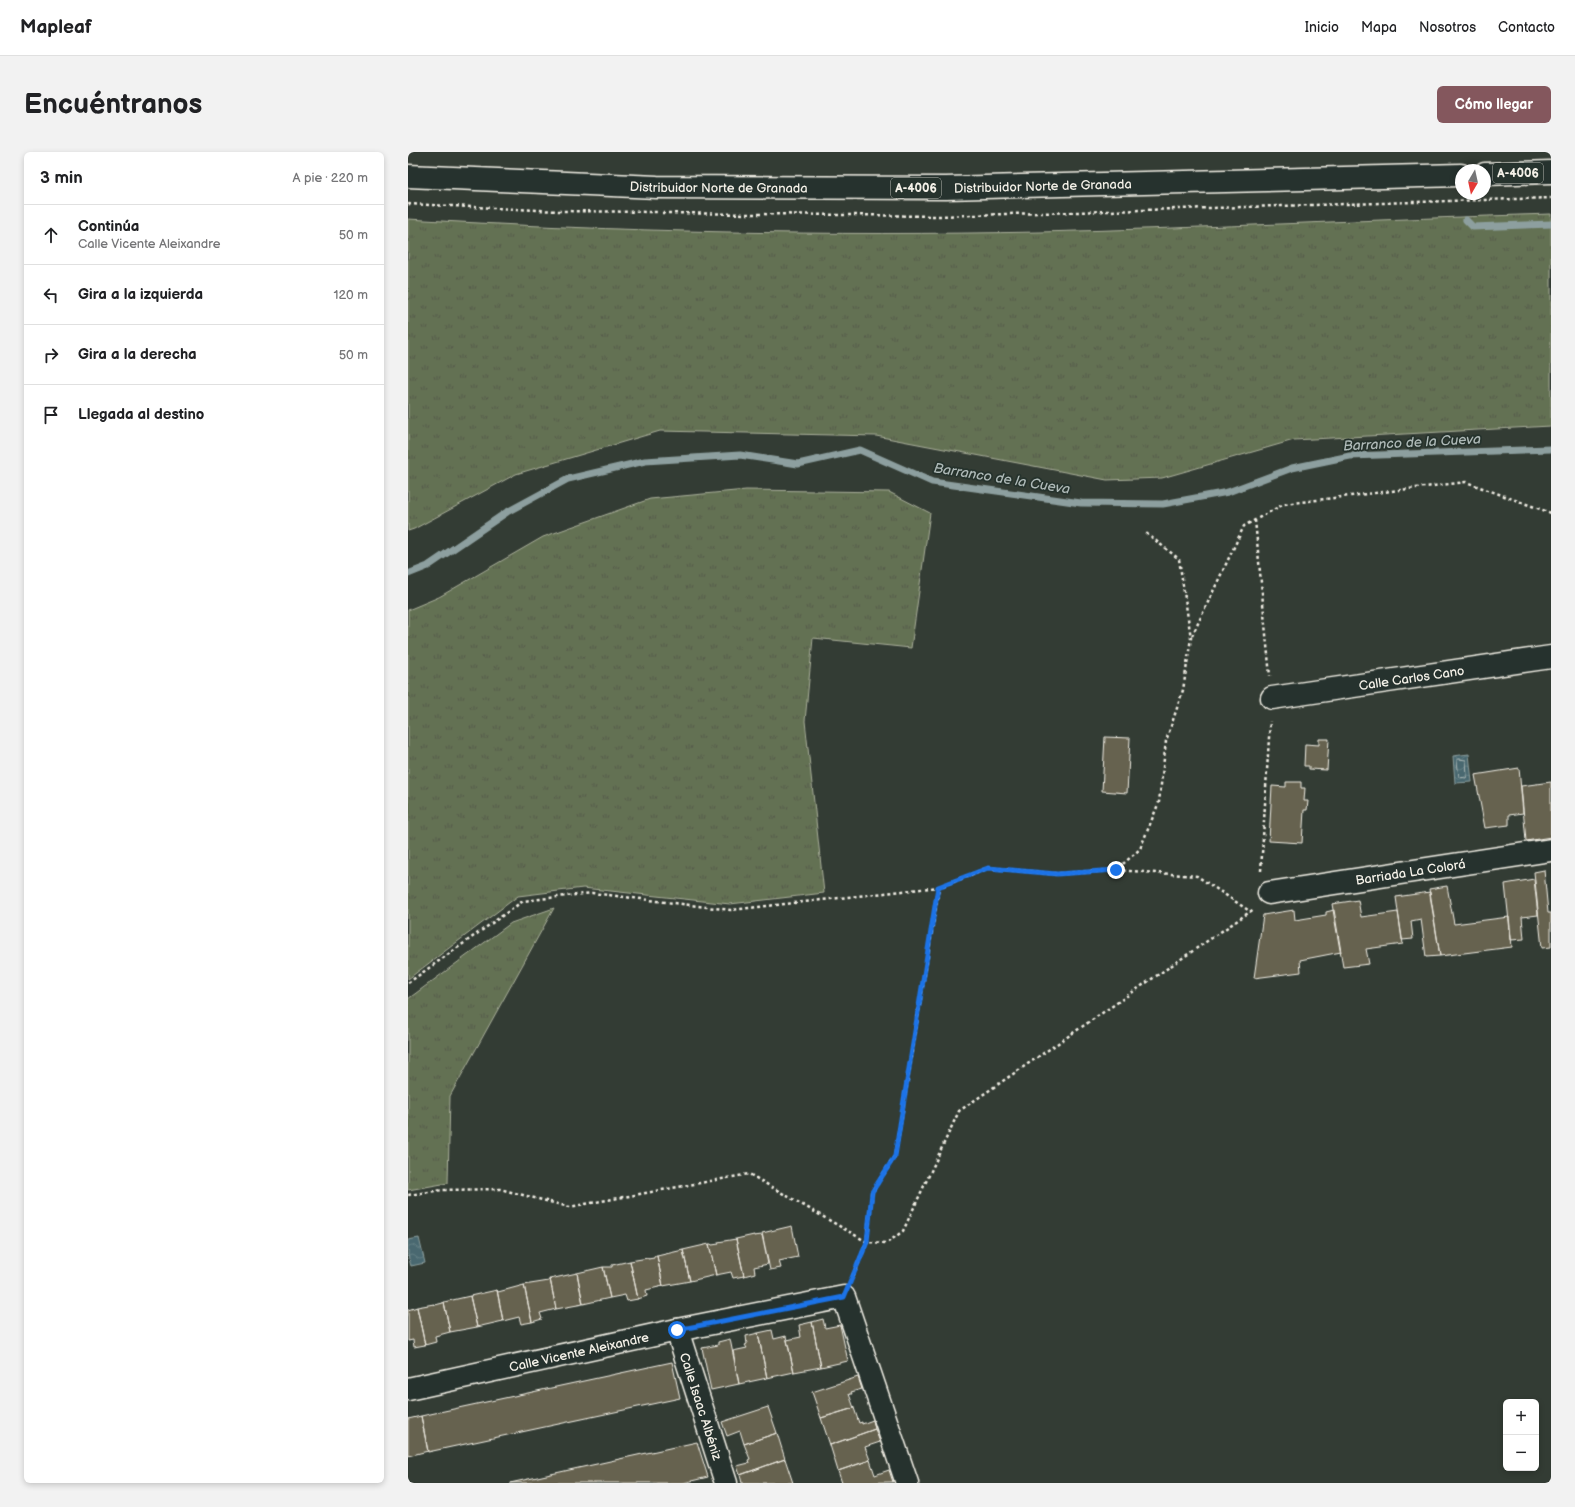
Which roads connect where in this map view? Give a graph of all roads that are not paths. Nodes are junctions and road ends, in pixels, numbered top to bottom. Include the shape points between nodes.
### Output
1 (1551, 172) edge
2 (1491, 174) edge
3 (1455, 175) edge
4 (408, 176) edge
5 (1551, 657) edge
6 (1272, 698) dead end
7 (1551, 850) edge
8 (1269, 893) road end
9 (677, 1330) junction
10 (408, 1389) edge
11 (726, 1483) edge
12 (907, 1483) edge

1 - 2 street, A-4006
3 - 4 street, Distribuidor Norte de Granada / A-4006 via 946,188 657,187
5 - 6 street, Calle Carlos Cano
7 - 8 street, Barriada La Colorá
9 - 10 street, Calle Vicente Aleixandre
9 - 11 street, Calle Isaac Albéniz
9 - 12 street, Calle Vicente Aleixandre via 844,1297

